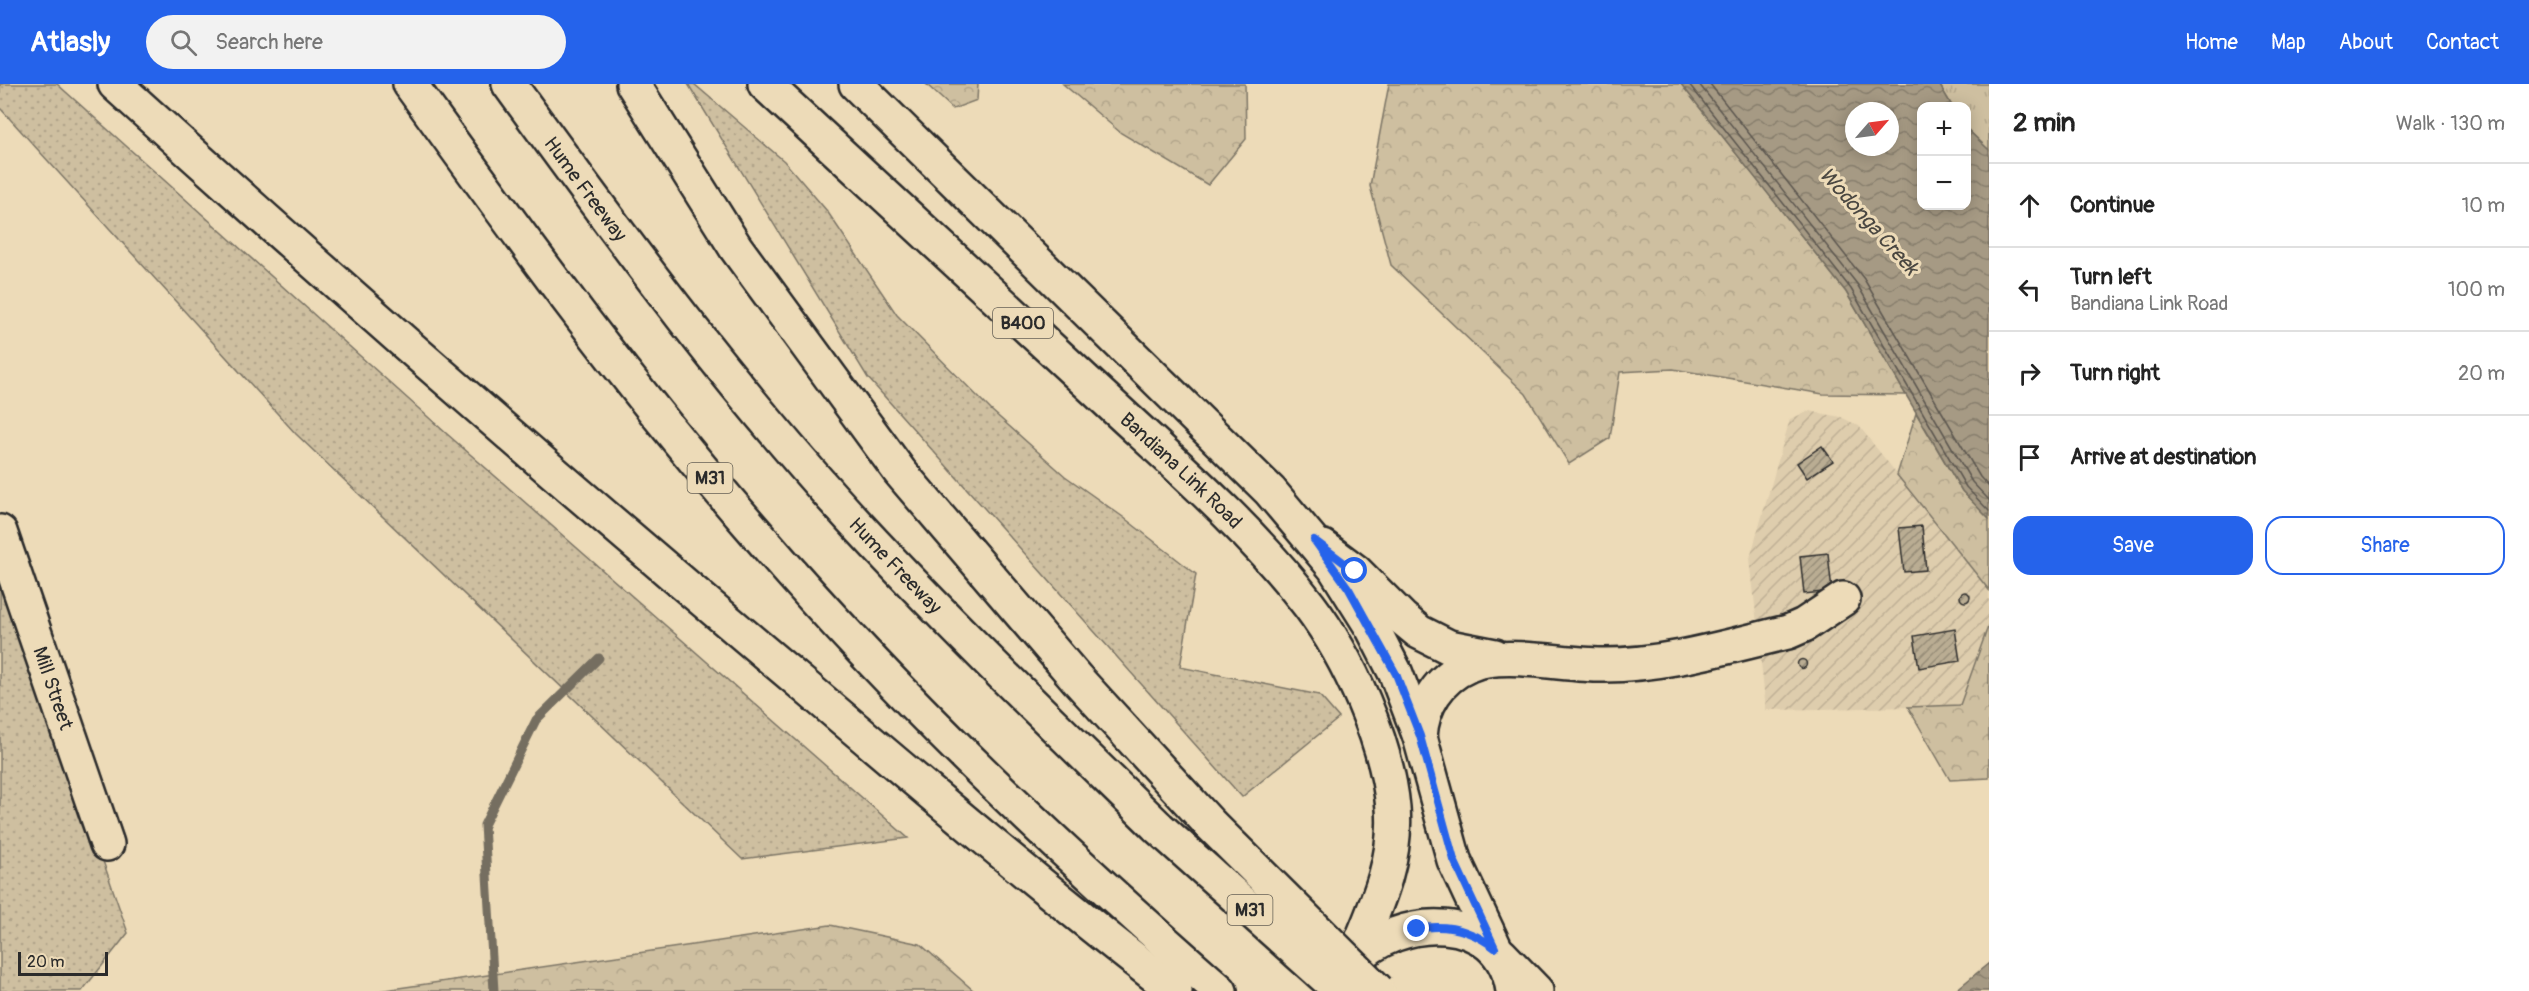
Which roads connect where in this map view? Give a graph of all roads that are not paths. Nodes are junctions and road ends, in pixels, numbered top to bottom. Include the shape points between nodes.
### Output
1 (114, 84) edge
2 (410, 84) edge
3 (509, 84) edge
4 (633, 84) edge
5 (765, 84) edge
6 (856, 84) edge
7 (0, 532) edge
8 (1314, 540) junction
9 (1843, 599) dead end
10 (1514, 659) junction
11 (1420, 736) junction
12 (107, 844) dead end
13 (1498, 952) junction
14 (1343, 980) edge
15 (1175, 991) edge
16 (1220, 991) edge
17 (1378, 991) edge
18 (1513, 991) edge
19 (1536, 991) edge

1 - 15 main road via 439,375 1078,916
2 - 16 main road, M31 via 632,384 758,536 903,693 1051,838
3 - 14 main road, Hume Freeway / M31, bridge via 736,385 865,533 1159,828
4 - 17 main road, bridge via 736,248 900,472 1055,654 1210,824
5 - 14 main road, Bandiana Link Road / B400 via 1198,486 1277,566 1310,607 1354,681 1368,713 1382,753 1394,811 1390,865 1383,890
6 - 8 main road, B400 via 1262,483
7 - 12 main road, Mill Street
8 - 10 main road via 1432,640
8 - 11 main road, B400 via 1373,629
9 - 10 main road via 1788,632 1673,659 1605,665
10 - 11 main road via 1480,661 1446,680 1425,710
11 - 13 main road, B400 via 1454,860
13 - 14 main road via 1462,929 1407,930 1389,938
13 - 18 main road, B400
13 - 19 main road

